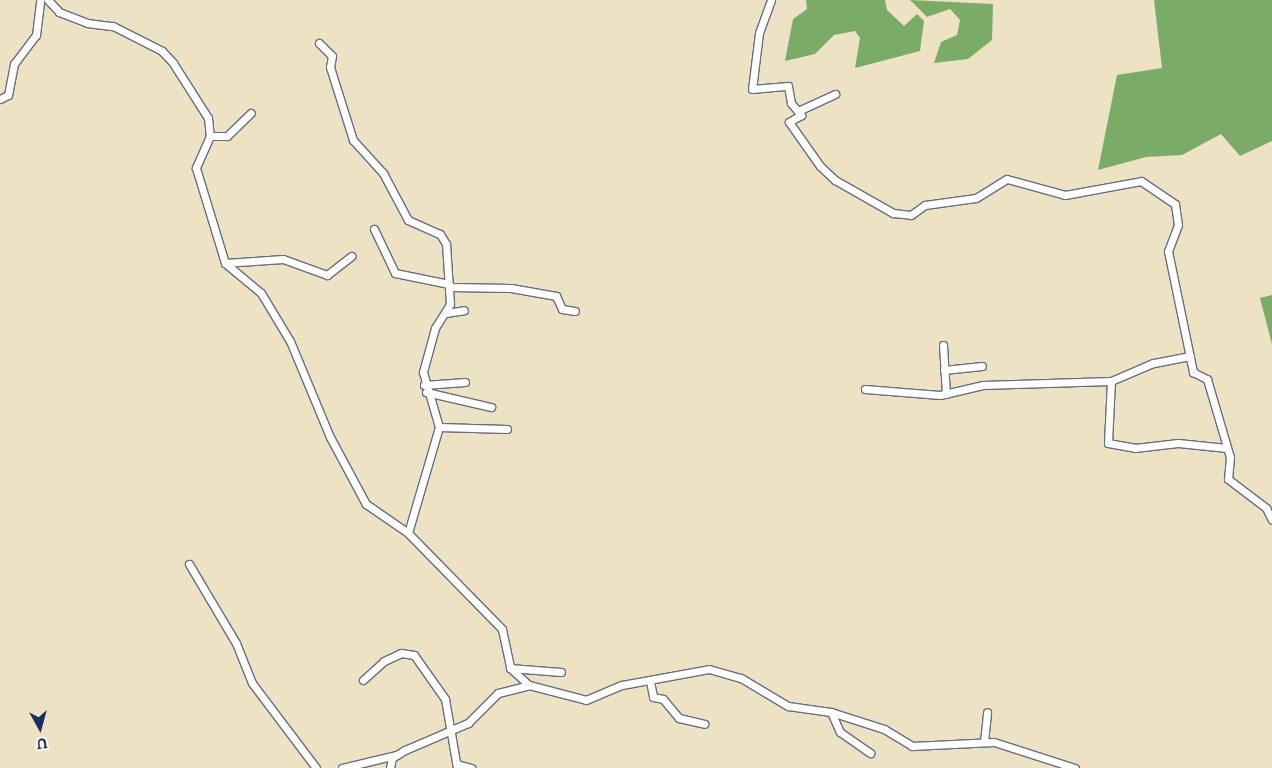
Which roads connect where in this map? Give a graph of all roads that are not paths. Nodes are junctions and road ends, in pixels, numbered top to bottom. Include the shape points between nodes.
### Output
1 (40, 0) edge
2 (48, 0) edge
3 (771, 0) edge
4 (319, 43) dead end
5 (835, 94) dead end
6 (0, 99) edge
7 (798, 111) junction
8 (251, 113) dead end
9 (210, 136) junction
10 (374, 229) dead end
11 (351, 256) dead end
12 (225, 263) junction
13 (450, 285) junction
14 (464, 310) dead end
15 (575, 310) dead end
16 (445, 314) junction
17 (943, 345) dead end
18 (1190, 356) junction
19 (982, 366) dead end
20 (944, 370) junction
21 (1111, 381) junction
22 (466, 382) dead end
23 (425, 389) junction
24 (865, 389) dead end
25 (946, 394) junction
26 (491, 407) dead end
27 (439, 427) junction
28 (507, 429) dead end
29 (1227, 448) junction
30 (1272, 520) edge
31 (408, 533) junction
32 (188, 564) dead end
33 (510, 668) junction
34 (561, 672) dead end
35 (363, 680) dead end
36 (650, 681) junction
37 (529, 685) junction
38 (831, 712) junction
39 (987, 712) dead end
40 (704, 724) dead end
41 (452, 730) junction
42 (984, 742) junction
43 (870, 753) dead end
44 (397, 755) junction
45 (457, 766) edge
46 (316, 768) edge
47 (342, 768) edge
48 (390, 768) edge
49 (471, 768) edge
50 (1076, 768) edge

1 - 6 street via 36,35 14,64 8,95
2 - 9 street via 60,12 87,23 113,26 162,51 208,118
3 - 7 street via 759,33 752,89 788,86 791,103
4 - 13 street via 332,56 330,67 353,140 383,173 409,221 444,238
5 - 7 street
7 - 18 street via 800,115 789,122 820,166 835,180 895,214 911,215 925,205 976,198 1007,179 1065,195 1128,182 1153,186 1177,207 1178,225 1168,251
8 - 9 street via 227,136
9 - 12 street via 196,168
10 - 13 street via 392,271
11 - 12 street via 327,275 282,259
12 - 31 street via 261,293 290,342 330,437 366,504
13 - 15 street via 511,288 556,296 562,310
13 - 16 street
14 - 16 street
16 - 23 street via 436,328 423,372
17 - 20 street
18 - 21 street via 1153,363
18 - 29 street via 1194,374 1207,378
19 - 20 street
20 - 25 street
21 - 25 street via 983,385
21 - 29 street via 1109,444 1137,448 1178,442
22 - 23 street
23 - 26 street
23 - 27 street
24 - 25 street
27 - 28 street
27 - 31 street
29 - 30 street via 1228,479 1266,508
31 - 33 street via 502,629
32 - 46 street via 236,643 252,683
33 - 34 street
33 - 37 street
35 - 41 street via 384,661 411,653 443,695
36 - 37 street via 622,685 586,700
36 - 38 street via 709,669 741,678 788,706
36 - 40 street via 653,697 663,699 679,718
37 - 41 street via 498,693 472,720
38 - 42 street via 884,728 912,746
38 - 43 street via 840,732
39 - 42 street
41 - 44 street
41 - 45 street
42 - 50 street via 1014,745
44 - 47 street
44 - 48 street
45 - 49 street

